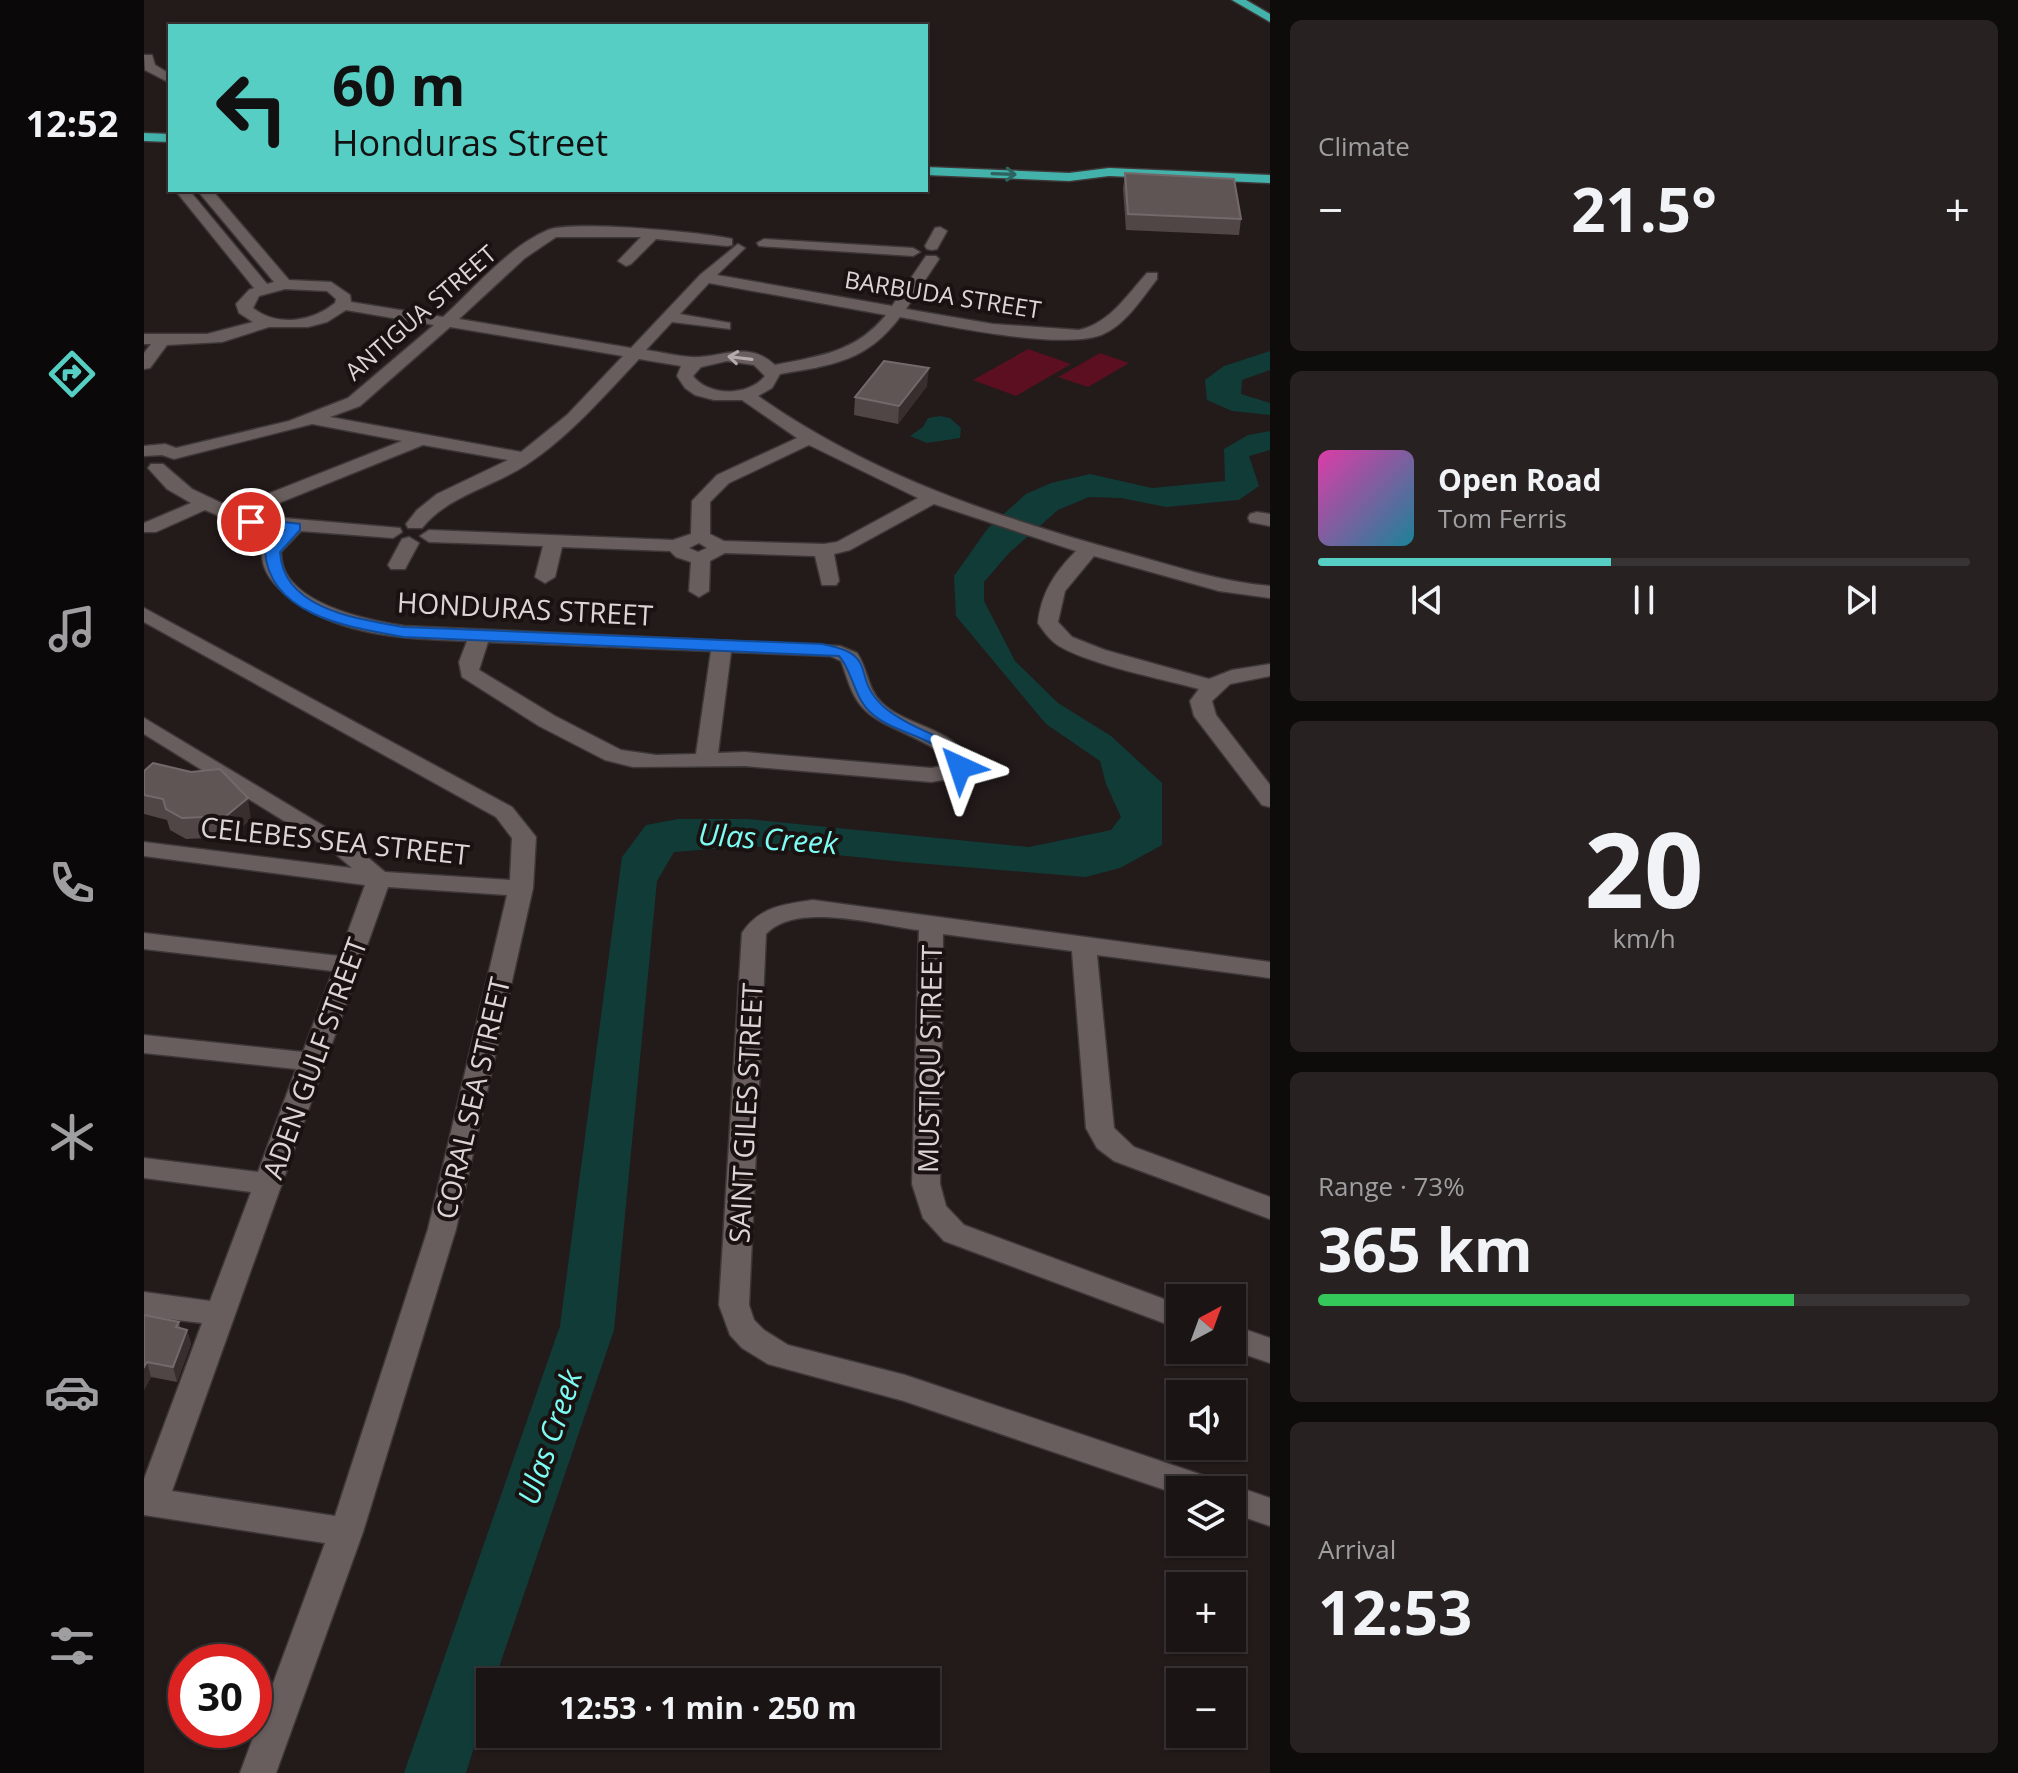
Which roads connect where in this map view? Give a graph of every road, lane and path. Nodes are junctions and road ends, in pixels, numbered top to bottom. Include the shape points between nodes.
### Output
1 (1238, 0) edge
2 (1270, 19) edge
3 (148, 58) dead end
4 (168, 78) edge
5 (144, 124) edge
6 (168, 125) edge
7 (144, 137) edge
8 (168, 138) edge
9 (928, 157) edge
10 (928, 171) edge
11 (1109, 172) junction
12 (1270, 179) edge
13 (206, 193) edge
14 (186, 194) edge
15 (642, 214) dead end
16 (845, 227) dead end
17 (940, 231) dead end
18 (633, 232) junction
19 (653, 234) junction
20 (243, 235) junction
21 (741, 236) junction
22 (222, 239) junction
23 (838, 248) junction
24 (931, 253) junction
25 (626, 261) dead end
26 (1152, 276) dead end
27 (705, 278) junction
28 (284, 284) junction
29 (263, 289) junction
30 (336, 310) junction
31 (894, 313) junction
32 (669, 317) junction
33 (267, 322) junction
34 (724, 326) dead end
35 (442, 328) junction
36 (144, 339) edge
37 (162, 340) junction
38 (629, 359) junction
39 (144, 364) edge
40 (690, 369) junction
41 (772, 371) junction
42 (744, 394) junction
43 (310, 419) junction
44 (422, 439) junction
45 (809, 439) junction
46 (144, 451) edge
47 (174, 454) junction
48 (524, 458) junction
49 (151, 468) edge
50 (932, 498) junction
51 (207, 503) junction
52 (232, 515) junction
53 (295, 527) junction
54 (149, 528) dead end
55 (411, 534) junction
56 (554, 541) junction
57 (707, 547) junction
58 (1090, 549) junction
59 (824, 550) junction
60 (398, 565) dead end
61 (545, 577) dead end
62 (829, 581) dead end
63 (699, 591) dead end
64 (1268, 597) edge
65 (144, 614) edge
66 (480, 635) junction
67 (722, 646) junction
68 (1270, 670) edge
69 (1210, 686) junction
70 (144, 725) edge
71 (706, 759) junction
72 (1270, 800) edge
73 (144, 849) edge
74 (379, 879) junction
75 (521, 888) junction
76 (931, 924) junction
77 (144, 941) edge
78 (1084, 944) junction
79 (348, 965) junction
80 (1270, 970) edge
81 (144, 1044) edge
82 (313, 1062) junction
83 (144, 1168) edge
84 (268, 1184) junction
85 (1270, 1208) edge
86 (144, 1304) edge
87 (1166, 1312) edge
88 (221, 1314) junction
89 (1246, 1342) edge
90 (1270, 1351) edge
91 (1166, 1477) edge
92 (148, 1502) edge
93 (1246, 1504) edge
94 (1270, 1512) edge
95 (346, 1532) junction
96 (258, 1773) edge

1 - 2 highway
3 - 4 street via 149,67
5 - 6 highway
7 - 8 highway
9 - 11 highway via 1069,163
10 -> 11 highway via 1069,177
11 - 12 highway
13 - 14 street
13 - 20 street
14 - 22 street
15 - 18 street
16 - 23 street
17 - 24 street
18 - 19 street
18 - 35 street, ANTIGUA STREET via 551,227
19 - 21 street
19 - 25 street
20 - 22 street
20 - 28 street
21 - 23 street via 763,238 764,243
21 - 27 street
22 - 29 street
23 - 24 street
24 - 31 street
26 - 31 street, BARBUDA STREET via 1113,321 1079,335
27 - 31 street, BARBUDA STREET
27 - 32 street
28 - 29 street
28 - 30 street via 331,287 344,298
29 - 33 street via 247,299 245,310
30 - 33 street via 292,323
30 - 35 street
31 - 41 street via 856,351
32 - 34 street
32 - 38 street
33 - 37 street via 216,340
35 - 38 street
35 - 43 street, ANTIGUA STREET via 354,402
36 - 37 street
37 - 39 street
38 - 40 street
38 - 48 street via 573,419
41 -> 40 street via 745,357 718,357
40 - 42 street via 693,387
41 - 42 street via 771,382
42 - 45 street
43 - 44 street
43 - 47 street, ANTIGUA STREET
44 - 48 street
44 - 52 street
45 - 50 street
45 - 57 street via 723,479 701,501
46 - 47 street via 165,449
47 - 49 street via 170,464
48 - 55 street via 439,500
49 - 51 street
50 - 58 street
50 - 59 street via 861,537
51 - 52 street
51 - 54 street
52 - 53 street
53 - 55 street
53 - 66 street, HONDURAS STREET via 272,551 271,561 283,582 313,609 341,621 404,632
55 - 56 street
55 - 60 street
56 - 57 street via 678,546 686,539
56 - 61 street
57 - 59 street
57 - 63 street
58 - 64 street
58 - 69 street via 1058,583 1048,604 1048,623 1065,641 1098,654
59 - 62 street
65 - 75 street, CORAL SEA STREET via 504,812 524,837
66 - 67 street, HONDURAS STREET
66 - 71 street via 469,673 547,721 633,760
67 - 71 street
67 - 71 street, HONDURAS STREET via 844,653 873,706 951,750 960,767 931,775
68 - 69 street via 1231,676
69 - 72 street via 1201,701 1205,716
70 - 74 street via 339,845
73 - 74 street, CELEBES SEA STREET
74 - 75 street, CELEBES SEA STREET
74 - 79 street, ADEN GULF STREET
75 - 95 street, CORAL SEA STREET via 442,1229
76 - 78 street, SAINT GILES STREET
76 - 87 street, MUSTIQU STREET via 926,1184 933,1210 954,1233
76 - 91 street, SAINT GILES STREET via 813,908 777,913 760,922 754,933 734,1305 741,1326 779,1355 905,1388
77 - 79 street
78 - 80 street, SAINT GILES STREET
78 - 85 street via 1100,1128 1107,1141 1124,1154
79 - 82 street, ADEN GULF STREET
81 - 82 street
82 - 84 street, ADEN GULF STREET
83 - 84 street
84 - 88 street, ADEN GULF STREET
86 - 88 street
88 - 92 street, ADEN GULF STREET
89 - 90 street
92 - 95 street
93 - 94 street
95 - 96 street, CORAL SEA STREET

